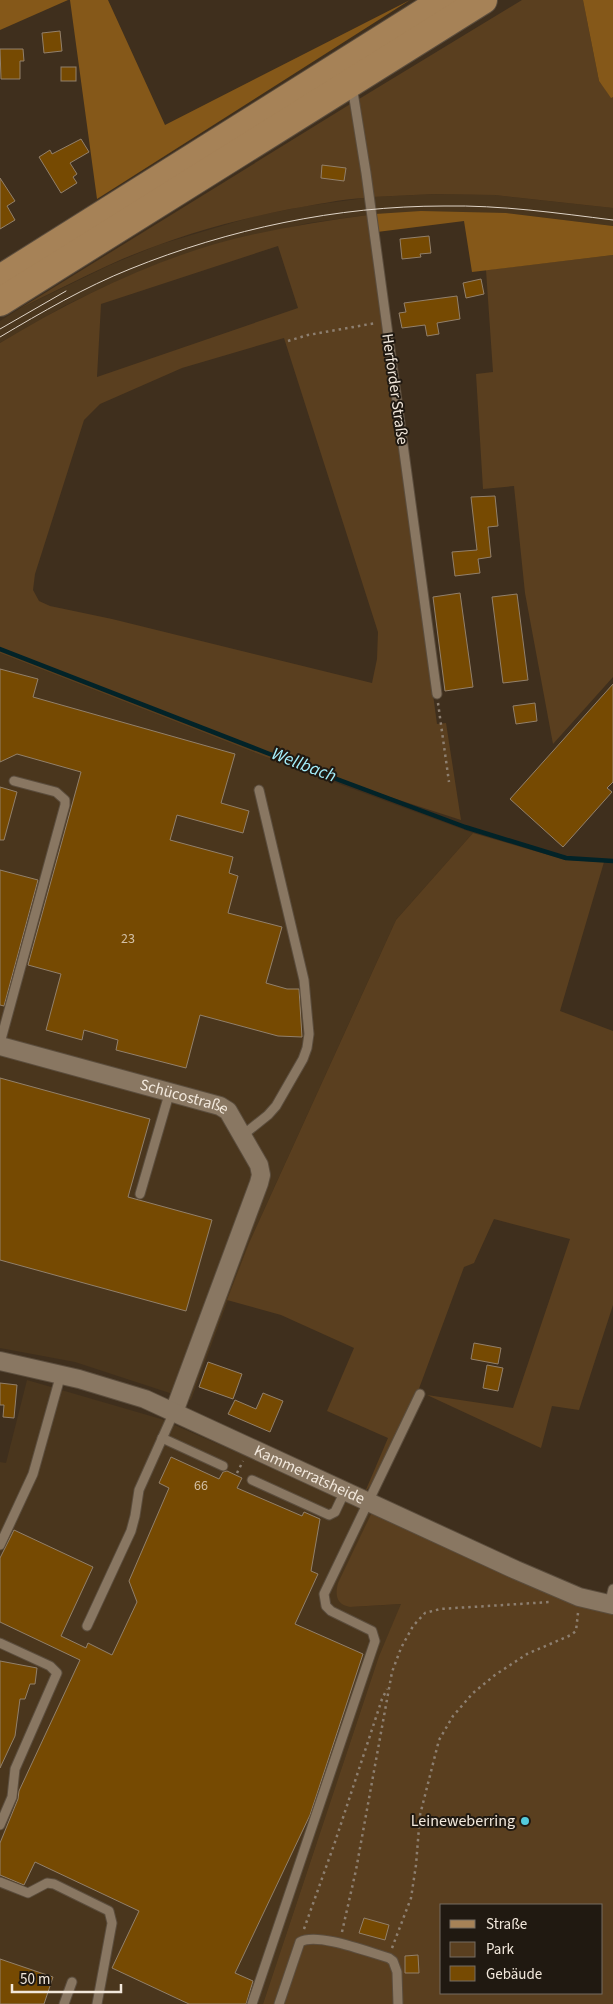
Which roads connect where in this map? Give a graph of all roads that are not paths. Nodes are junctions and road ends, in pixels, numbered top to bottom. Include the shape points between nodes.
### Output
1 (444, 0) edge
2 (483, 0) edge
3 (351, 83) junction
4 (0, 279) edge
5 (0, 302) edge
6 (437, 694) road end
7 (14, 781) dead end
8 (259, 790) dead end
9 (0, 1044) edge
10 (170, 1091) junction
11 (243, 1135) junction
12 (140, 1194) dead end
13 (0, 1361) edge
14 (60, 1374) junction
15 (420, 1394) dead end
16 (174, 1412) junction
17 (162, 1438) junction
18 (223, 1466) road end
19 (252, 1480) road end
20 (345, 1491) junction
21 (367, 1502) junction
22 (0, 1545) edge
23 (612, 1600) edge
24 (87, 1626) dead end
25 (0, 1643) edge
26 (0, 1825) edge
27 (0, 1882) edge
28 (72, 1982) dead end
29 (64, 2004) edge
30 (97, 2004) edge
31 (252, 2004) edge
32 (279, 2004) edge
33 (398, 2004) edge

1 - 4 main road
2 - 3 main road
3 - 5 main road
3 - 6 lane, Herforder Straße
7 - 9 lane via 56,792 65,800 65,805
8 - 11 lane via 304,980 309,1034 302,1059 276,1106
9 - 10 street, Schücostraße
10 - 11 street, Schücostraße via 220,1106 228,1111
10 - 12 lane
11 - 16 street, Schücostraße via 261,1174
13 - 14 street, Kammerratsheide
14 - 16 street, Kammerratsheide via 134,1395
14 - 22 lane via 33,1474
15 - 21 lane
16 - 17 lane
16 - 20 street, Kammerratsheide
17 - 18 lane
17 - 24 lane via 139,1490 131,1531
19 - 20 lane via 329,1515 335,1512
20 - 21 street, Kammerratsheide
21 - 23 street, Kammerratsheide via 579,1597
21 - 31 lane via 324,1594 326,1606 331,1611 372,1631 375,1641
25 - 26 lane via 50,1666 57,1673 15,1769 12,1797
27 - 30 lane via 28,1893 46,1883 54,1884 109,1912 112,1923
28 - 29 lane
32 - 33 lane via 300,1942 312,1938 389,1958 396,1965

